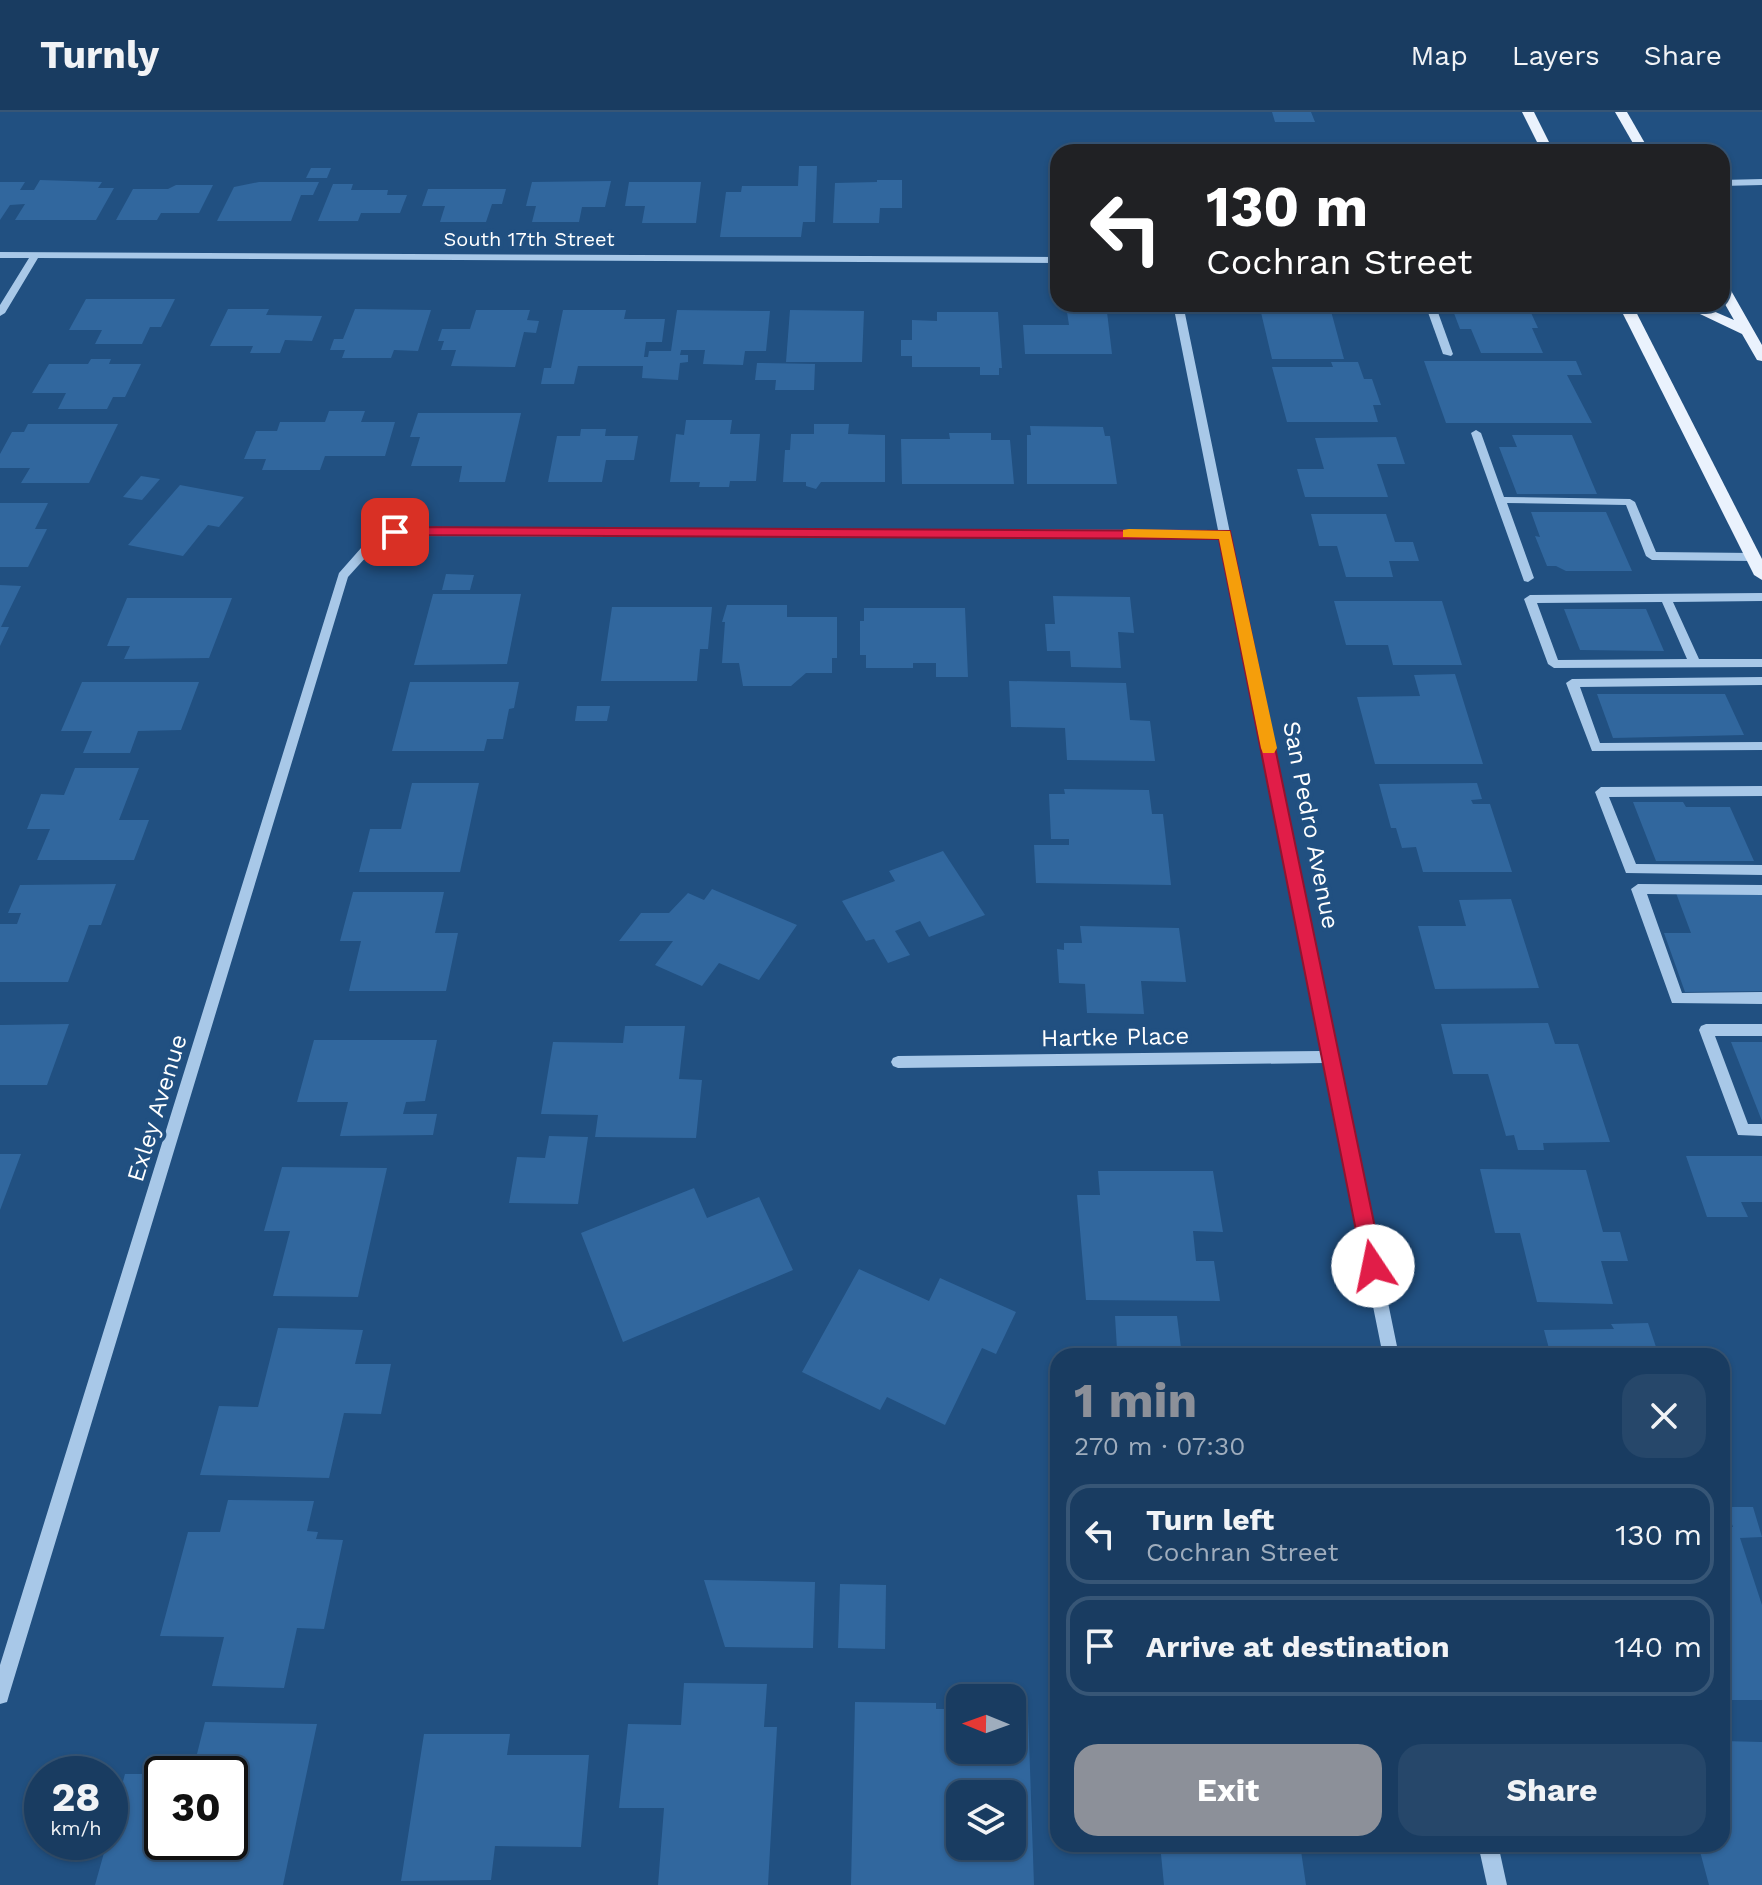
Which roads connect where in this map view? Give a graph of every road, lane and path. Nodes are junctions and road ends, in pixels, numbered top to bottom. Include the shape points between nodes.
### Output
1 (1528, 112) edge
2 (1621, 112) edge
3 (1544, 144) edge
4 (1639, 144) edge
5 (1730, 183) edge
6 (1760, 185) edge
7 (0, 255) edge
8 (35, 255) junction
9 (1050, 260) edge
10 (1730, 301) edge
11 (1180, 312) edge
12 (1433, 312) edge
13 (1629, 312) edge
14 (1704, 312) edge
15 (0, 313) edge
16 (1747, 331) junction
17 (1448, 354) dead end
18 (1762, 357) edge
19 (1476, 433) dead end
20 (1501, 500) junction
21 (1225, 534) junction
22 (1753, 557) junction
23 (1762, 575) edge
24 (1528, 578) dead end
25 (1762, 597) edge
26 (1666, 598) junction
27 (1762, 663) edge
28 (1695, 664) junction
29 (1762, 681) edge
30 (1762, 746) edge
31 (1762, 791) edge
32 (1762, 870) edge
33 (1762, 890) edge
34 (1762, 998) edge
35 (1762, 1030) edge
36 (1331, 1057) junction
37 (898, 1062) dead end
38 (1762, 1130) edge
39 (1389, 1348) edge
40 (0, 1695) edge
41 (1490, 1852) edge
42 (1497, 1885) edge

1 - 3 main road
2 - 4 main road
5 - 6 street
7 - 8 street, South 17th Street
8 - 9 street, South 17th Street
8 - 15 street
10 - 16 main road
11 - 21 street, San Pedro Avenue
12 - 17 street
13 - 22 main road
14 - 16 main road
16 - 18 main road
19 - 20 street
20 - 22 street via 1630,502 1652,556
20 - 24 street
21 - 36 street, San Pedro Avenue
21 - 40 street, Exley Avenue via 395,532 373,542 343,576
22 - 23 main road
25 - 26 street
26 - 28 street
26 - 28 street via 1530,599 1554,664
27 - 28 street
29 - 30 street via 1572,683 1596,748
31 - 32 street via 1601,792 1631,869
33 - 34 street via 1638,889 1677,999
35 - 38 street via 1706,1030 1743,1130
36 - 37 street, Hartke Place
36 - 39 street, San Pedro Avenue
41 - 42 street

